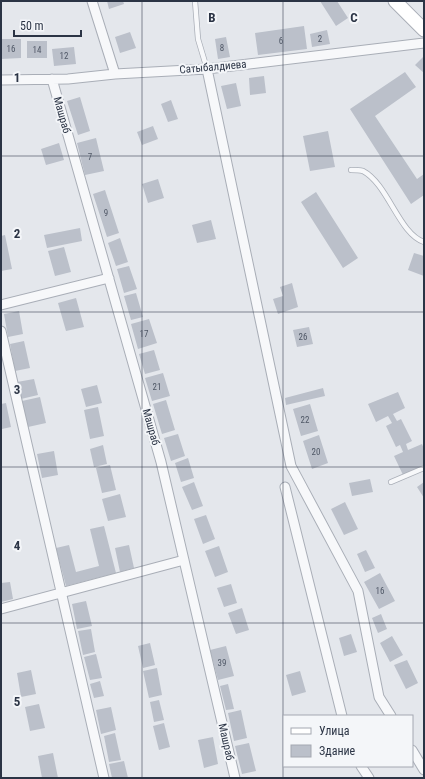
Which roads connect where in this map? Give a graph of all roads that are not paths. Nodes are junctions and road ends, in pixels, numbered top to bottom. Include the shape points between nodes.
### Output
1 (92, 1) edge
2 (195, 1) edge
3 (395, 1) edge
4 (424, 30) edge
5 (424, 43) edge
6 (207, 69) junction
7 (115, 74) junction
8 (52, 79) junction
9 (1, 80) edge
10 (351, 170) dead end
11 (424, 242) edge
12 (109, 278) junction
13 (1, 305) edge
14 (1, 331) edge
15 (424, 468) edge
16 (391, 482) dead end
17 (285, 487) dead end
18 (184, 560) junction
19 (62, 593) junction
20 (1, 609) edge
21 (342, 715) edge
22 (390, 715) edge
23 (413, 752) edge
24 (362, 767) edge
25 (424, 770) edge
26 (104, 778) edge
27 (235, 778) edge
28 (369, 778) edge

1 - 7 street
2 - 6 lane via 198,39
3 - 4 street
5 - 6 street, Сатыбалдиева
6 - 7 street, Сатыбалдиева
6 - 22 street via 291,466 358,591 379,697
7 - 8 street, Сатыбалдиева
8 - 9 street, Сатыбалдиева
8 - 12 street, Машраб
10 - 11 lane via 362,170 376,181 408,230 416,240
12 - 13 street
12 - 18 street, Машраб via 161,462
14 - 19 street
15 - 16 lane
17 - 21 street
18 - 19 street
18 - 27 street, Машраб
19 - 20 street
19 - 26 street
23 - 25 street
24 - 28 street

